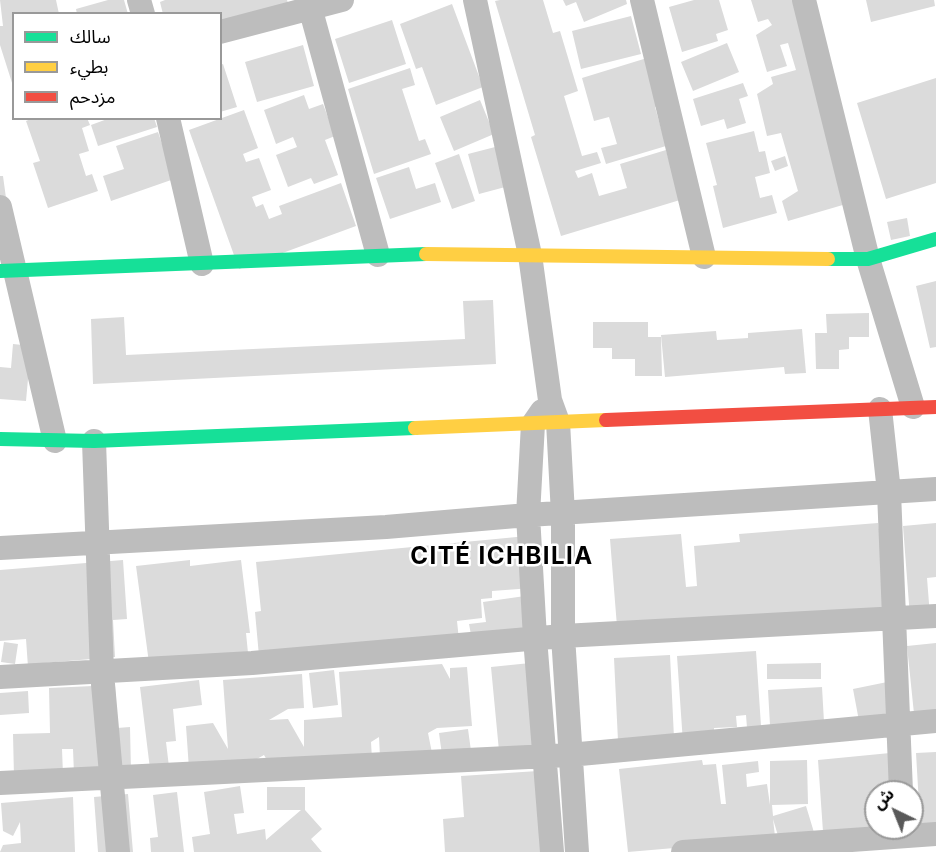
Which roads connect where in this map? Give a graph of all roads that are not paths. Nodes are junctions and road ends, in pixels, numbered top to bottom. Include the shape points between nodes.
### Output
1 (342, 0) edge
2 (475, 0) edge
3 (642, 0) edge
4 (804, 0) edge
5 (309, 4) edge
6 (222, 31) edge
7 (168, 120) edge
8 (0, 207) edge
9 (936, 239) edge
10 (378, 255) junction
11 (530, 255) junction
12 (704, 257) junction
13 (868, 258) junction
14 (202, 264) junction
15 (8, 271) edge
16 (925, 407) edge
17 (880, 409) junction
18 (554, 411) junction
19 (532, 424) junction
20 (0, 438) edge
21 (55, 441) junction
22 (94, 441) junction
23 (936, 489) edge
24 (889, 492) junction
25 (528, 514) junction
26 (563, 514) junction
27 (97, 542) junction
28 (0, 548) edge
29 (936, 616) edge
30 (893, 618) junction
31 (563, 636) junction
32 (535, 638) junction
33 (102, 673) junction
34 (0, 677) edge
35 (936, 721) edge
36 (897, 724) junction
37 (544, 755) junction
38 (569, 755) junction
39 (111, 776) junction
40 (900, 780) edge
41 (0, 783) edge
42 (887, 840) edge
43 (118, 852) edge
44 (552, 852) edge
45 (577, 852) edge
46 (683, 852) edge

1 - 5 street
2 - 11 street
3 - 12 street
4 - 13 street
5 - 6 street
5 - 10 street
7 - 14 street
8 - 15 street
9 - 13 street
10 - 11 street
10 - 14 street
11 - 12 street
11 - 18 street
12 - 13 street
13 - 16 street
14 - 15 street
15 - 21 street
16 - 17 street
17 - 18 street
17 - 24 street
18 - 19 street
18 - 26 street
19 - 22 street
19 - 25 street
20 - 21 street
21 - 22 street
22 - 27 street
23 - 24 street
24 - 26 street
24 - 30 street
25 - 26 street
25 - 27 street via 386,527
25 - 32 street
26 - 31 street
27 - 28 street
27 - 33 street
29 - 30 street
30 - 31 street
30 - 36 street
31 - 32 street
31 - 38 street
32 - 33 street
32 - 37 street
33 - 34 street
33 - 39 street
35 - 36 street
36 - 38 street
36 - 40 street
37 - 38 street
37 - 39 street
37 - 44 street
38 - 45 street
39 - 41 street
39 - 43 street
42 - 46 street

